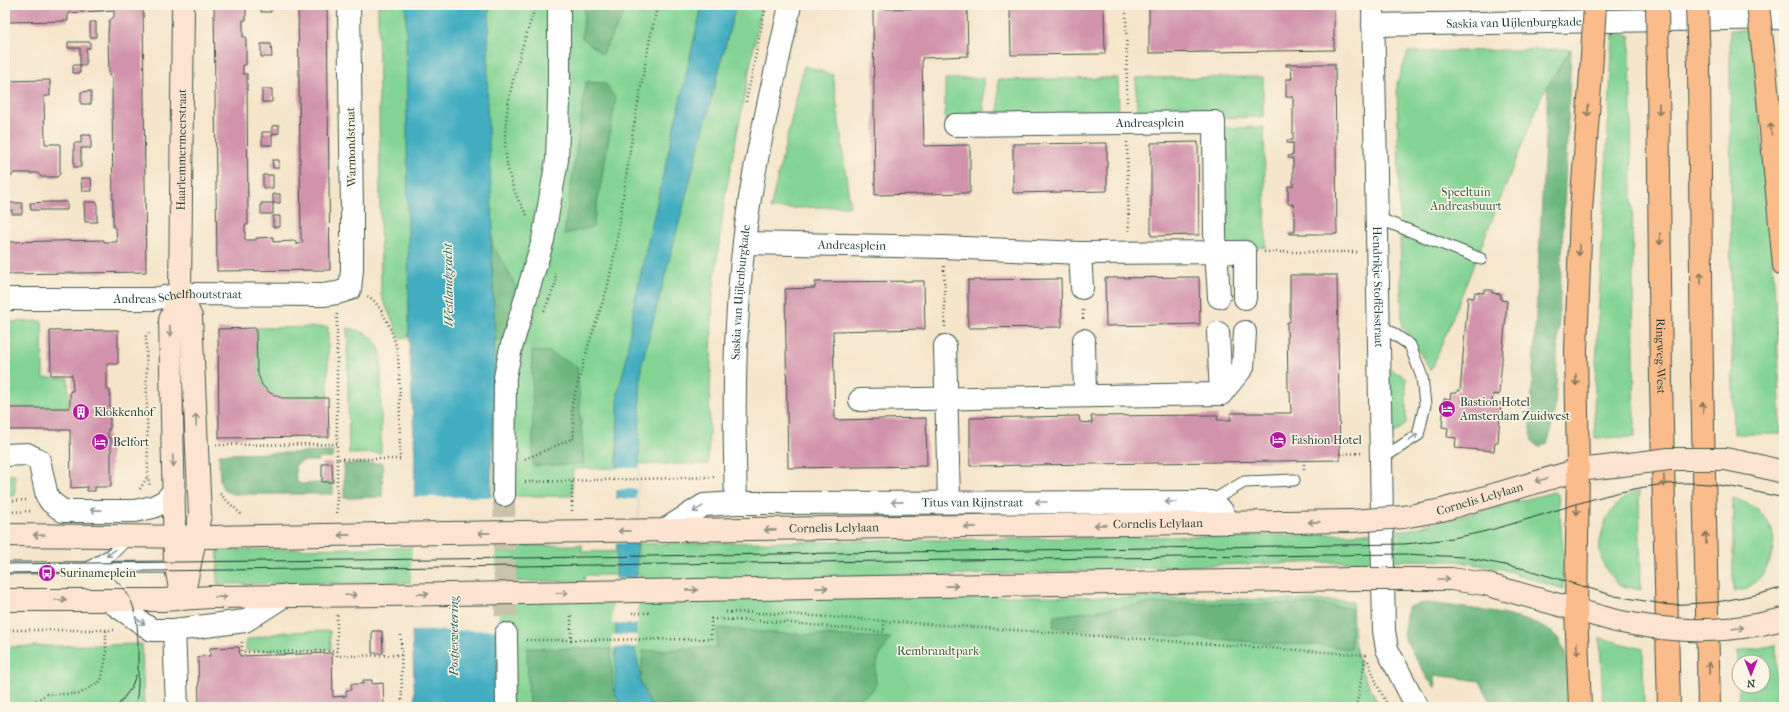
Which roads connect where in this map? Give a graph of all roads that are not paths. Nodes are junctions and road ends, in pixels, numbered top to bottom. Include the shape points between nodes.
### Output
1 (183, 5) edge
2 (349, 5) edge
3 (559, 5) edge
4 (790, 5) edge
5 (1595, 5) edge
6 (1657, 5) edge
7 (1697, 5) edge
8 (1758, 5) edge
9 (1373, 15) edge
10 (1784, 18) edge
11 (956, 125) dead end
12 (1377, 215) junction
13 (744, 243) junction
14 (1217, 252) junction
15 (1080, 253) junction
16 (1481, 259) dead end
17 (1784, 265) edge
18 (1082, 288) road end
19 (344, 291) joint
20 (180, 294) junction
21 (1218, 297) dead end
22 (1245, 298) dead end
23 (5, 299) edge
24 (1379, 324) junction
25 (1245, 332) dead end
26 (1218, 333) dead end
27 (1084, 340) road end
28 (945, 346) road end
29 (1221, 394) junction
30 (1085, 396) junction
31 (946, 399) junction
32 (860, 400) dead end
33 (5, 454) edge
34 (1381, 459) junction
35 (1578, 470) junction
36 (1784, 472) edge
37 (1294, 480) dead end
38 (174, 491) junction
39 (504, 495) tunnel mouth
40 (948, 501) junction
41 (1210, 502) junction
42 (736, 503) junction
43 (135, 511) junction
44 (1229, 523) junction
45 (174, 531) junction
46 (663, 531) junction
47 (5, 535) edge
48 (130, 535) junction
49 (196, 537) junction
50 (183, 566) junction
51 (5, 568) edge
52 (88, 568) junction
53 (284, 596) junction
54 (182, 599) junction
55 (5, 600) edge
56 (108, 600) junction
57 (1576, 610) junction
58 (1784, 619) edge
59 (174, 630) junction
60 (506, 637) tunnel mouth
61 (177, 707) edge
62 (507, 707) edge
63 (1417, 707) edge
64 (1580, 707) edge
65 (1669, 707) edge
66 (1710, 707) edge

1 - 20 main road, Haarlemmermeerstraat
2 - 19 street, Warmondstraat via 352,270
3 - 39 street via 557,160 543,240 505,377
4 - 13 street, Saskia van Uijlenburgkade via 750,197
5 -> 35 highway, bridge via 1577,291
6 -> 65 highway, Ringweg-West, bridge via 1661,383
66 -> 7 highway, bridge via 1702,386
17 -> 8 highway, bridge
9 - 10 street, Saskia van Uijlenburgkade
9 - 12 street, Hendrikje Stoffelsstraat
11 - 14 street, Andreasplein via 1214,122
12 - 16 lane via 1385,221
12 - 24 street, Hendrikje Stoffelsstraat
13 - 15 street, Andreasplein
13 - 42 street, Saskia van Uijlenburgkade via 737,308 734,414
14 - 15 street, Andreasplein
14 - 21 street, Andreasplein
14 - 22 street, Andreasplein via 1245,252
15 - 18 street
19 - 20 street, Andreas Schelfhoutstraat via 323,295
20 - 23 street, Andreas Schelfhoutstraat via 153,299
20 -> 38 main road via 170,320
49 -> 20 main road via 200,515 191,317
24 - 34 street, Hendrikje Stoffelsstraat
34 -> 24 lane via 1418,435 1425,405 1422,377 1410,345
25 - 29 street via 1243,367
26 - 29 street
27 - 30 street
28 - 31 street
29 - 30 street
30 - 31 street
31 - 32 street
31 - 40 street
43 -> 33 street via 63,510 47,496 39,460 27,454
34 - 63 street, Hendrikje Stoffelsstraat via 1383,608 1387,649
35 - 36 main road, Cornelis Lelylaan, bridge via 1669,459 1725,459
35 -> 44 main road, Cornelis Lelylaan, bridge via 1442,510 1403,517 1353,521
35 -> 57 highway
37 - 41 lane via 1244,482
38 - 43 street via 153,507
38 - 45 main road
41 -> 40 street, Titus van Rijnstraat
40 -> 42 street, Titus van Rijnstraat
41 - 44 street via 1222,512
42 -> 46 street via 704,505
43 - 45 street
44 -> 46 main road, Cornelis Lelylaan
45 - 48 main road
45 - 49 main road
45 - 50 main road
46 -> 49 main road, Cornelis Lelylaan, bridge
48 -> 47 main road
48 -> 52 lane via 112,554
49 - 50 main road
50 - 52 lane
50 - 54 main road
51 - 52 lane
54 -> 53 main road
53 -> 57 main road, bridge via 1404,578 1451,579 1485,584
53 - 59 street via 245,621
54 - 56 main road
55 -> 56 main road
56 -> 59 street via 152,630
57 -> 58 main road, bridge via 1646,627 1686,631 1722,630
57 -> 64 highway
59 - 61 street
60 - 62 street

